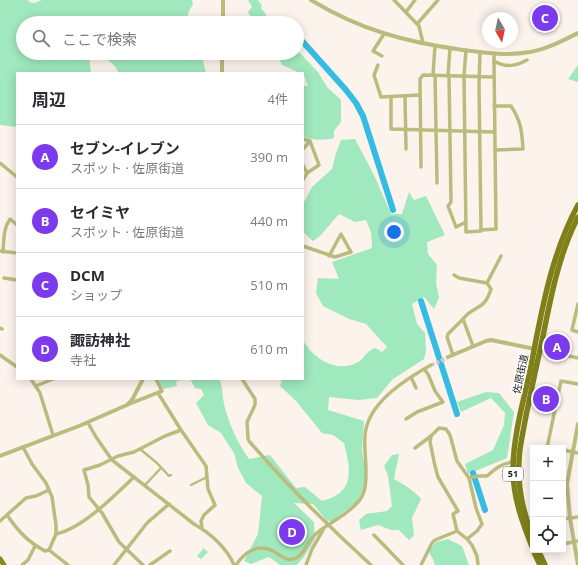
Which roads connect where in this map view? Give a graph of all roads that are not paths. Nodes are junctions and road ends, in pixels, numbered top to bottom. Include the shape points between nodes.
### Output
1 (223, 0) edge
2 (311, 0) edge
3 (394, 0) edge
4 (401, 0) edge
5 (415, 0) edge
6 (438, 0) edge
7 (398, 4) junction
8 (406, 12) junction
9 (223, 16) edge
10 (417, 24) junction
11 (578, 33) edge
12 (384, 34) junction
13 (422, 44) junction
14 (435, 46) junction
15 (450, 48) junction
16 (466, 50) junction
17 (480, 52) junction
18 (494, 54) junction
19 (382, 56) dead end
20 (222, 60) edge
21 (527, 60) dead end
22 (494, 62) junction
23 (378, 65) dead end
24 (222, 72) edge
25 (434, 76) junction
26 (449, 76) junction
27 (464, 76) junction
28 (479, 77) junction
29 (493, 77) junction
30 (420, 95) junction
31 (391, 96) junction
32 (405, 96) junction
33 (494, 106) junction
34 (406, 130) junction
35 (421, 130) junction
36 (436, 130) junction
37 (450, 130) junction
38 (465, 131) junction
39 (480, 131) junction
40 (494, 132) junction
41 (304, 139) edge
42 (310, 141) junction
43 (304, 148) edge
44 (406, 149) dead end
45 (494, 150) junction
46 (0, 163) edge
47 (304, 167) edge
48 (421, 167) dead end
49 (307, 173) junction
50 (16, 176) edge
51 (304, 178) edge
52 (436, 183) dead end
53 (578, 205) edge
54 (578, 217) edge
55 (466, 222) junction
56 (16, 224) edge
57 (481, 230) junction
58 (304, 246) edge
59 (1, 252) edge
60 (16, 253) edge
61 (329, 256) junction
62 (502, 256) dead end
63 (454, 275) dead end
64 (4, 278) dead end
65 (16, 280) edge
66 (487, 284) junction
67 (578, 304) edge
68 (463, 319) junction
69 (578, 332) edge
70 (473, 346) junction
71 (537, 350) junction
72 (0, 355) edge
73 (450, 356) joint
74 (578, 358) edge
75 (16, 365) edge
76 (432, 365) tunnel mouth
77 (424, 369) junction
78 (411, 377) junction
79 (32, 380) edge
80 (51, 380) edge
81 (142, 380) edge
82 (156, 380) edge
83 (243, 380) edge
84 (578, 384) edge
85 (36, 386) junction
86 (416, 388) dead end
87 (158, 393) junction
88 (129, 404) junction
89 (406, 419) dead end
90 (88, 422) junction
91 (578, 424) edge
92 (181, 430) junction
93 (53, 436) junction
94 (431, 436) junction
95 (547, 445) edge
96 (23, 447) junction
97 (415, 448) dead end
98 (140, 449) junction
99 (566, 451) edge
100 (572, 452) junction
101 (578, 453) edge
102 (0, 456) edge
103 (112, 460) junction
104 (514, 462) junction
105 (161, 468) junction
106 (171, 475) dead end
107 (134, 477) junction
108 (208, 477) junction
109 (470, 477) junction
110 (145, 485) junction
111 (191, 485) dead end
112 (49, 490) junction
113 (169, 504) junction
114 (98, 509) junction
115 (7, 515) junction
116 (578, 516) edge
117 (570, 518) junction
118 (566, 519) edge
119 (0, 522) edge
120 (328, 526) junction
121 (202, 528) junction
122 (323, 529) junction
123 (530, 529) edge
124 (457, 531) junction
125 (56, 534) junction
126 (374, 535) dead end
127 (467, 539) junction
128 (576, 541) edge
129 (530, 543) edge
130 (566, 543) edge
131 (35, 546) junction
132 (49, 550) junction
133 (126, 550) junction
134 (170, 551) dead end
135 (534, 553) edge
136 (539, 553) edge
137 (577, 558) edge
138 (0, 559) edge
139 (4, 565) edge
140 (22, 565) edge
141 (68, 565) edge
142 (114, 565) edge
143 (143, 565) edge
144 (150, 565) edge
145 (235, 565) edge
146 (306, 565) edge
147 (370, 565) edge
148 (404, 565) edge
149 (421, 565) edge
150 (478, 565) edge
151 (540, 565) edge
152 (545, 565) edge
153 (578, 565) edge

1 - 9 street
2 - 12 street via 344,19
3 - 7 street
4 - 7 street
5 - 8 street
6 - 10 street
7 - 8 street
8 - 10 street
10 - 13 street
11 - 18 street via 540,50 519,54
12 - 13 street
12 - 19 street via 373,51
13 - 14 street
14 - 15 street
14 - 25 street
15 - 16 street
15 - 26 street
16 - 17 street
16 - 27 street
17 - 18 street
17 - 28 street
18 - 22 street
20 - 24 street
21 - 22 street via 510,66
22 - 29 street
23 - 31 street via 374,75 381,97
25 - 26 street
25 - 30 street via 423,75 420,79
25 - 36 street
26 - 27 street
26 - 37 street
27 - 28 street
27 - 38 street
28 - 29 street
28 - 39 street
29 - 33 street
30 - 32 street
30 - 35 street
31 - 32 street
31 - 34 street via 392,129
32 - 34 street
33 - 40 street
33 - 45 street via 511,106 522,132 523,149
34 - 35 street
34 - 44 street
35 - 36 street
35 - 48 street
36 - 37 street
36 - 52 street
37 - 38 street
37 - 55 street via 451,202 448,206 456,227
38 - 39 street
38 - 55 street
39 - 40 street
39 - 57 street
40 - 45 street
41 - 42 street
42 - 43 street
42 - 49 street via 319,165
45 - 57 street via 496,230
46 - 50 street
47 - 49 street
49 - 51 street
53 - 71 highway, 佐原街道 / 51 via 554,262
54 - 71 highway, 佐原街道 / 51 via 562,255
55 - 57 street via 466,232
56 - 59 street via 10,219 7,224
58 - 61 street
59 - 60 street
61 - 61 street via 335,245 341,234 351,252 336,257
62 - 66 street
63 - 66 street
64 - 65 street
66 - 68 street via 491,289 488,300 479,308 468,312
67 - 69 street via 572,330
68 - 70 street
68 - 73 street via 448,334
70 - 71 street via 491,340
70 - 73 street
71 - 74 street
71 - 104 highway, 佐原街道 / 51 via 520,419
71 - 123 highway, 佐原街道 / 51 via 518,465 522,508
72 - 75 street
76 - 77 street
77 - 78 street
77 - 89 street via 443,402
78 - 86 street
78 - 120 street via 401,383 372,414 366,430 366,486 360,501
79 - 85 street
80 - 85 street
81 - 88 street
82 - 87 street via 162,391
83 - 120 street via 255,399 247,422 249,441
84 - 95 street via 561,381
85 - 93 street
87 - 88 street
87 - 92 street
88 - 90 street
90 - 93 street
90 - 103 street
91 - 100 street
92 - 98 street
92 - 108 street via 206,466
93 - 96 street
94 - 97 street
94 - 109 street via 439,428 446,428 456,461
94 - 124 street via 434,466 458,511 453,514
96 - 102 street
96 - 112 street
98 - 103 street
98 - 105 street
99 - 100 street
100 - 101 street
100 - 117 street via 567,484
103 - 107 street
103 - 114 street via 84,470 89,497
104 - 109 street via 498,467 487,476
104 - 129 highway, 佐原街道 / 51 via 514,485 518,506
105 - 106 street
105 - 110 street
107 - 110 street
107 - 114 street
108 - 111 street
108 - 121 street via 208,489 215,505 204,515 201,521
109 - 127 street via 482,524
110 - 113 street
112 - 115 street via 26,498
112 - 125 street
113 - 121 street
113 - 133 street via 147,523
114 - 125 street via 73,528
114 - 133 street
115 - 119 street
115 - 131 street via 17,530
116 - 117 street
117 - 118 street
117 - 128 street
120 - 122 street
120 - 147 street
121 - 145 street
122 - 145 street via 294,559 285,559 271,550 253,549
122 - 146 street
124 - 127 street
124 - 149 street via 435,540
125 - 132 street
126 - 148 street
127 - 150 street via 477,556
128 - 130 street
128 - 137 street
131 - 132 street via 44,551
131 - 140 street via 28,560
132 - 141 street
133 - 142 street
133 - 143 street
134 - 144 street
135 - 151 highway, 佐原街道 / 51
136 - 152 highway
137 - 153 street
138 - 139 main road

